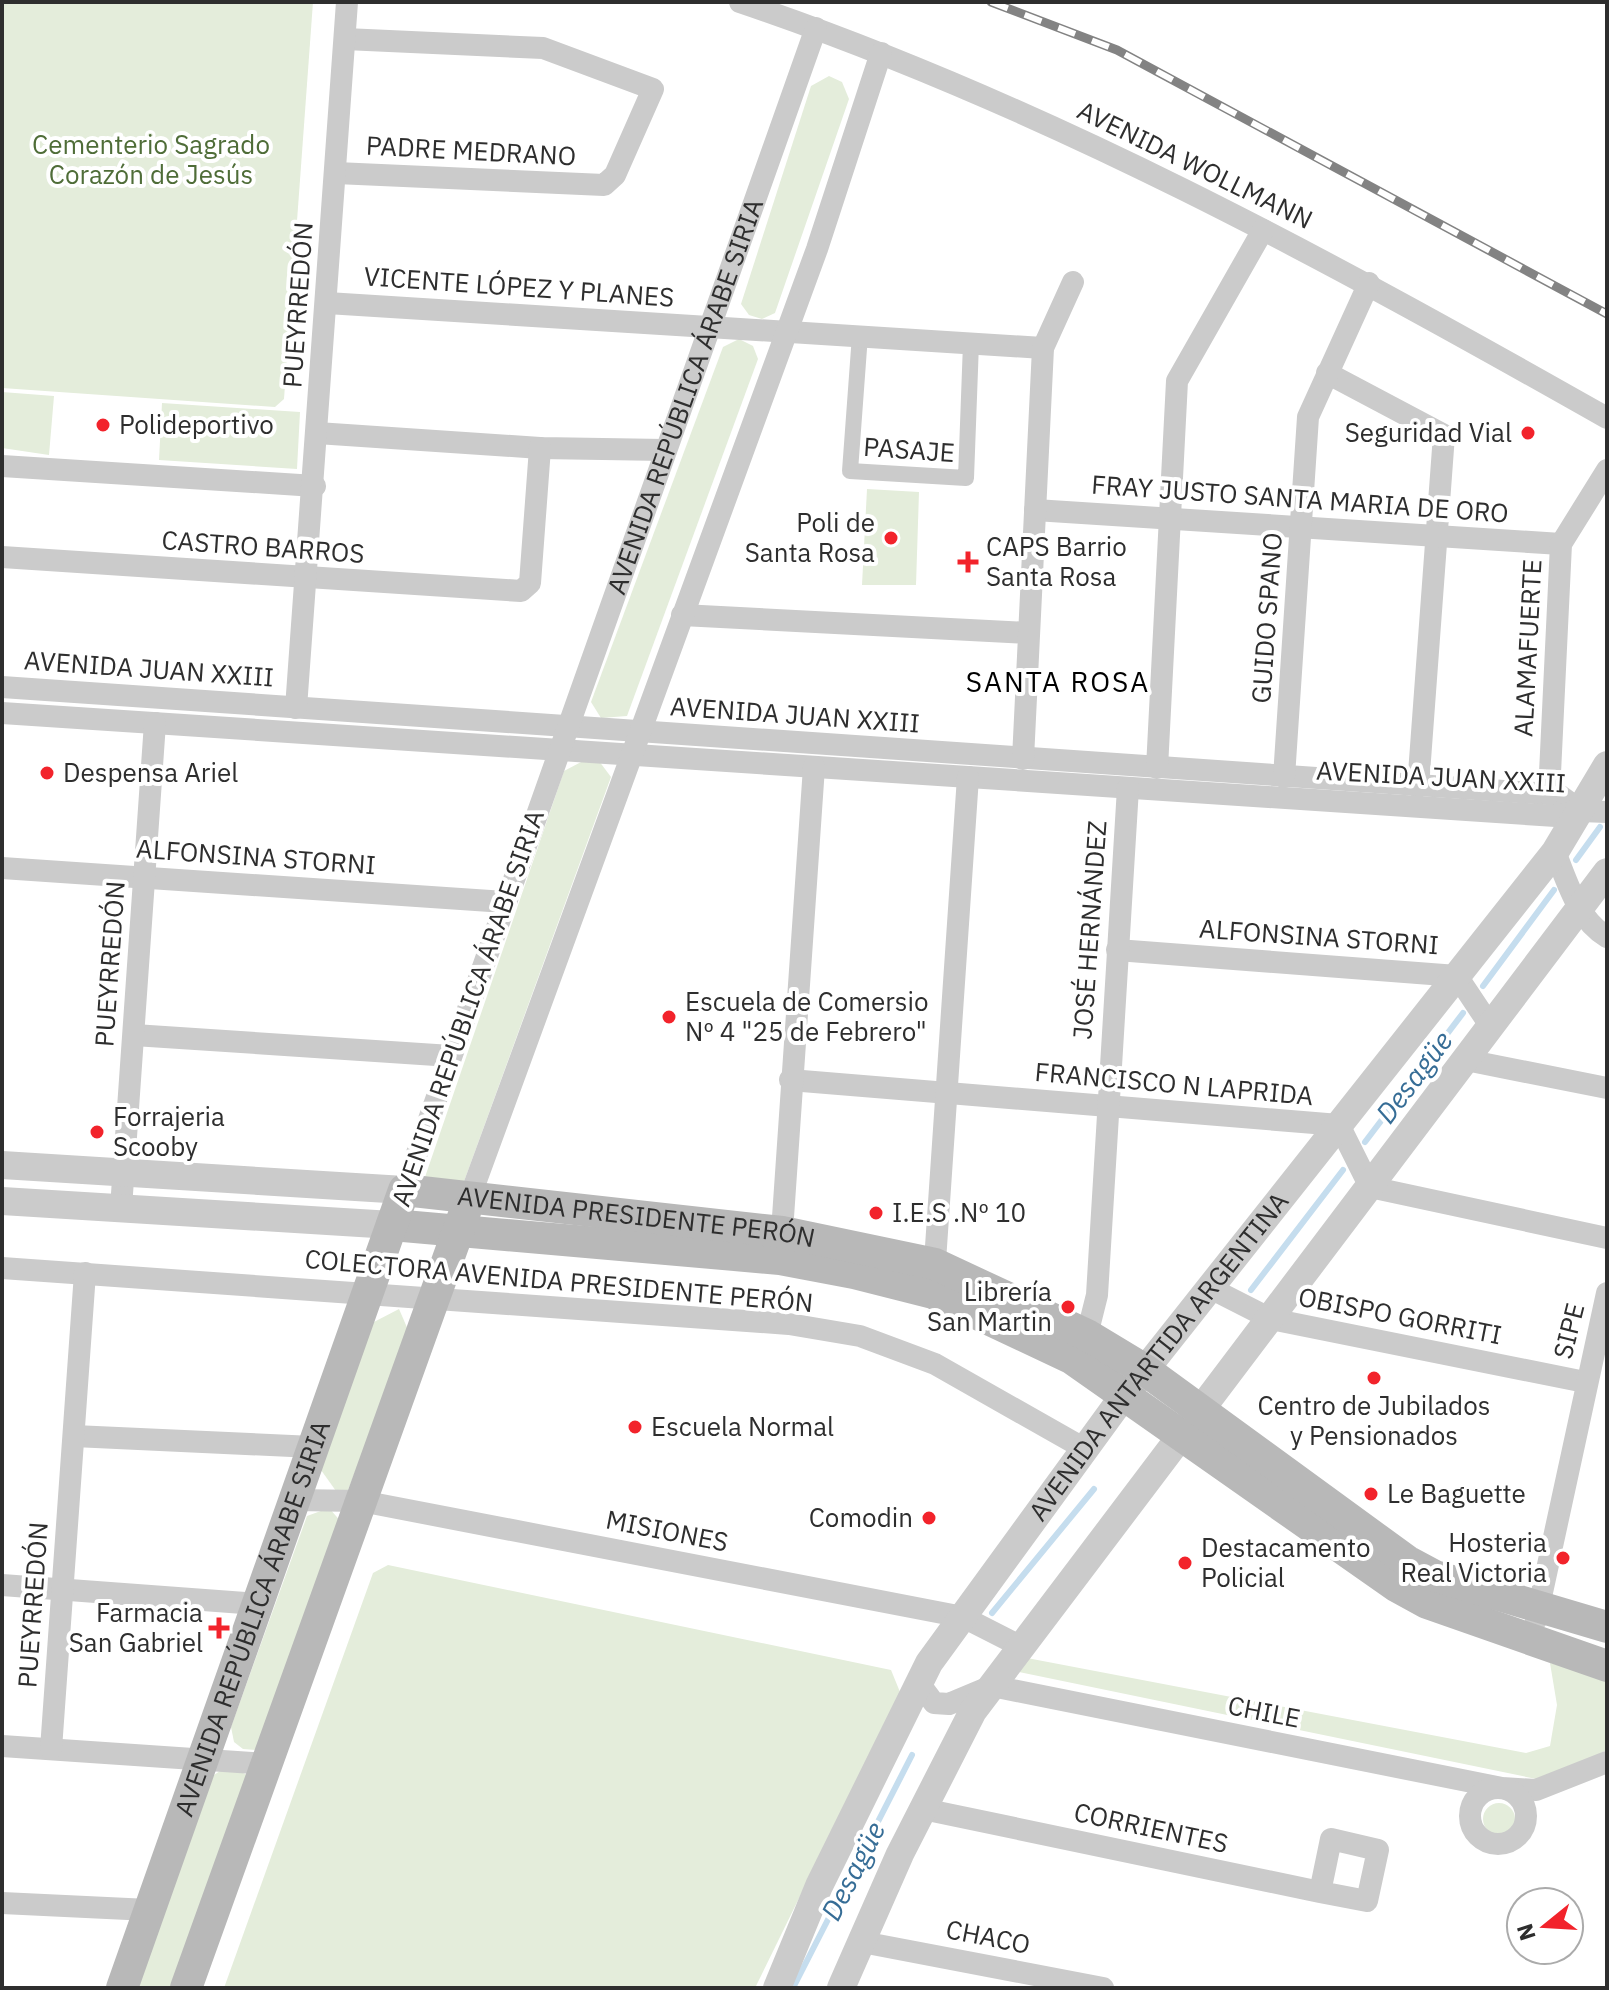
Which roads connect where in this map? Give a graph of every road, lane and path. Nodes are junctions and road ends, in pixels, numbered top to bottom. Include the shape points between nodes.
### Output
1 (347, 2) edge
2 (740, 2) edge
3 (816, 28) junction
4 (345, 39) junction
5 (881, 53) junction
6 (336, 173) junction
7 (1263, 230) junction
8 (1073, 282) dead end
9 (1369, 283) junction
10 (327, 303) junction
11 (708, 326) junction
12 (787, 330) junction
13 (860, 335) junction
14 (971, 343) junction
15 (1043, 348) junction
16 (1327, 373) junction
17 (1607, 418) edge
18 (317, 433) junction
19 (540, 448) junction
20 (665, 450) junction
21 (2, 466) edge
22 (1607, 470) edge
23 (315, 486) junction
24 (1035, 510) junction
25 (1170, 518) junction
26 (1301, 527) junction
27 (1435, 535) junction
28 (1561, 544) junction
29 (2, 557) edge
30 (307, 578) junction
31 (682, 615) junction
32 (1029, 633) junction
33 (2, 687) edge
34 (296, 708) junction
35 (2, 713) edge
36 (155, 723) junction
37 (567, 727) junction
38 (639, 732) junction
39 (559, 750) junction
40 (631, 755) junction
41 (1023, 759) junction
42 (1607, 765) edge
43 (814, 767) junction
44 (1157, 768) junction
45 (968, 777) junction
46 (1284, 777) junction
47 (1418, 787) junction
48 (1128, 788) junction
49 (1549, 794) junction
50 (1594, 811) edge
51 (1555, 852) junction
52 (2, 868) edge
53 (1607, 872) edge
54 (145, 878) junction
55 (505, 902) junction
56 (1579, 909) junction
57 (1607, 937) edge
58 (1117, 950) junction
59 (1457, 976) junction
60 (1491, 1027) junction
61 (134, 1035) junction
62 (451, 1056) junction
63 (1466, 1060) junction
64 (790, 1080) junction
65 (1607, 1088) edge
66 (947, 1093) junction
67 (1108, 1106) junction
68 (1339, 1125) junction
69 (2, 1165) edge
70 (124, 1172) junction
71 (1370, 1187) junction
72 (404, 1190) junction
73 (470, 1197) junction
74 (2, 1201) edge
75 (121, 1208) junction
76 (392, 1225) junction
77 (458, 1231) junction
78 (1607, 1238) edge
79 (781, 1246) junction
80 (2, 1268) edge
81 (85, 1273) junction
82 (934, 1279) junction
83 (1210, 1288) junction
84 (367, 1293) junction
85 (1607, 1293) edge
86 (434, 1298) junction
87 (1271, 1319) junction
88 (1079, 1346) junction
89 (1136, 1382) junction
90 (1585, 1382) junction
91 (1192, 1422) junction
92 (74, 1436) junction
93 (313, 1447) junction
94 (1085, 1449) junction
95 (294, 1500) junction
96 (361, 1501) junction
97 (2, 1585) edge
98 (63, 1590) junction
99 (258, 1604) junction
100 (1538, 1604) junction
101 (963, 1617) junction
102 (1607, 1627) edge
103 (1533, 1641) junction
104 (1022, 1647) junction
105 (1607, 1666) edge
106 (919, 1683) junction
107 (992, 1686) junction
108 (2, 1746) edge
109 (51, 1749) junction
110 (202, 1759) junction
111 (1607, 1762) edge
112 (266, 1764) junction
113 (923, 1809) junction
114 (1320, 1892) junction
115 (2, 1903) edge
116 (149, 1910) junction
117 (862, 1942) junction
118 (122, 1988) edge
119 (186, 1988) edge
120 (777, 1988) edge
121 (841, 1988) edge
122 (1103, 1988) edge

1 - 4 street, PUEYRREDÓN
2 - 3 street, AVENIDA WOLLMANN
3 - 5 street, AVENIDA WOLLMANN
3 - 11 street, AVENIDA REPÚBLICA ÁRABE SIRIA
4 - 6 street, PUEYRREDÓN
4 - 6 street, PADRE MEDRANO via 543,48 653,89 615,175 604,185
5 - 7 street, AVENIDA WOLLMANN via 1088,142
5 - 12 street
6 - 10 street, PUEYRREDÓN
7 - 9 street, AVENIDA WOLLMANN
7 - 25 street via 1177,381
8 - 15 street
9 - 16 street, GUIDO SPANO
9 - 17 street, AVENIDA WOLLMANN
10 - 11 street, VICENTE LÓPEZ Y PLANES
10 - 18 street, PUEYRREDÓN
11 - 12 street, VICENTE LÓPEZ Y PLANES
11 - 20 street, AVENIDA REPÚBLICA ÁRABE SIRIA
12 - 13 street, VICENTE LÓPEZ Y PLANES
12 - 31 street
13 - 14 street, VICENTE LÓPEZ Y PLANES
13 - 14 street, PASAJE via 850,471 966,478
14 - 15 street, VICENTE LÓPEZ Y PLANES
15 - 24 street
16 - 26 street, GUIDO SPANO via 1308,417
16 - 27 street via 1444,435
18 - 19 street
18 - 23 street, PUEYRREDÓN
19 - 20 street
19 - 30 street, CASTRO BARROS via 530,583 521,591
20 - 37 street, AVENIDA REPÚBLICA ÁRABE SIRIA
21 - 23 street
22 - 28 street, ALAMAFUERTE
23 - 30 street, PUEYRREDÓN
24 - 25 street, FRAY JUSTO SANTA MARIA DE ORO
24 - 32 street
25 - 26 street, FRAY JUSTO SANTA MARIA DE ORO
25 - 44 street
26 - 27 street, FRAY JUSTO SANTA MARIA DE ORO
26 - 46 street, GUIDO SPANO
27 - 28 street, FRAY JUSTO SANTA MARIA DE ORO
27 - 47 street
28 - 49 street, ALAMAFUERTE
29 - 30 street, CASTRO BARROS
30 - 34 street, PUEYRREDÓN
31 - 32 street
31 - 38 street
32 - 41 street
33 - 34 street, AVENIDA JUAN XXIII
34 - 37 street, AVENIDA JUAN XXIII
35 - 36 street, AVENIDA JUAN XXIII
36 - 39 street, AVENIDA JUAN XXIII
36 - 54 street, PUEYRREDÓN
37 - 38 street, AVENIDA JUAN XXIII
37 - 39 street, AVENIDA REPÚBLICA ÁRABE SIRIA
38 - 40 street
38 - 41 street, AVENIDA JUAN XXIII
39 - 40 street, AVENIDA JUAN XXIII
39 - 55 street, AVENIDA REPÚBLICA ÁRABE SIRIA
40 - 43 street, AVENIDA JUAN XXIII
40 - 73 street
41 - 44 street, AVENIDA JUAN XXIII
42 - 50 street, AVENIDA ANTARTIDA ARGENTINA
43 - 45 street, AVENIDA JUAN XXIII
43 - 64 street
44 - 46 street, AVENIDA JUAN XXIII
45 - 48 street, AVENIDA JUAN XXIII
45 - 66 street
46 - 47 street, AVENIDA JUAN XXIII
47 - 49 street, AVENIDA JUAN XXIII
48 - 50 street, AVENIDA JUAN XXIII via 1556,816
48 - 58 street, JOSÉ HERNÁNDEZ
49 - 50 street, AVENIDA JUAN XXIII
50 - 51 street, AVENIDA ANTARTIDA ARGENTINA
51 - 56 street
51 - 59 street, AVENIDA ANTARTIDA ARGENTINA
52 - 54 street, ALFONSINA STORNI
53 - 56 street
54 - 55 street, ALFONSINA STORNI
54 - 61 street, PUEYRREDÓN
55 - 62 street, AVENIDA REPÚBLICA ÁRABE SIRIA
56 - 57 street via 1593,929
56 - 60 street
58 - 59 street, ALFONSINA STORNI
58 - 67 street, JOSÉ HERNÁNDEZ
59 - 60 street, ALFONSINA STORNI
59 - 68 street, AVENIDA ANTARTIDA ARGENTINA
60 - 63 street
61 - 62 street
61 - 70 street, PUEYRREDÓN
62 - 72 street, AVENIDA REPÚBLICA ÁRABE SIRIA
63 - 65 street
63 - 71 street
64 - 66 street, FRANCISCO N LAPRIDA
64 - 79 street
66 - 67 street, FRANCISCO N LAPRIDA
66 - 82 street
67 - 68 street, FRANCISCO N LAPRIDA
67 - 88 street, JOSÉ HERNÁNDEZ via 1097,1295
68 - 71 street, FRANCISCO N LAPRIDA
68 - 83 street, AVENIDA ANTARTIDA ARGENTINA
69 - 70 street, AVENIDA PRESIDENTE PERÓN
70 - 72 street, AVENIDA PRESIDENTE PERÓN
70 - 75 street, PUEYRREDÓN
71 - 78 street
71 - 87 street
72 - 73 main road, AVENIDA PRESIDENTE PERÓN
72 - 76 main road, AVENIDA REPÚBLICA ÁRABE SIRIA
73 - 77 main road
73 - 79 main road, AVENIDA PRESIDENTE PERÓN
74 - 75 street, AVENIDA PRESIDENTE PERÓN
75 - 76 street, AVENIDA PRESIDENTE PERÓN
76 - 77 main road, AVENIDA PRESIDENTE PERÓN
76 - 84 main road, AVENIDA REPÚBLICA ÁRABE SIRIA
77 - 79 main road, AVENIDA PRESIDENTE PERÓN
77 - 86 main road
79 - 82 main road, AVENIDA PRESIDENTE PERÓN
80 - 81 street, COLECTORA AVENIDA PRESIDENTE PERÓN
81 - 84 street, COLECTORA AVENIDA PRESIDENTE PERÓN
81 - 92 street, PUEYRREDÓN
82 - 88 main road, AVENIDA PRESIDENTE PERÓN
83 - 87 street, OBISPO GORRITI
83 - 89 street, AVENIDA ANTARTIDA ARGENTINA
84 - 86 street, COLECTORA AVENIDA PRESIDENTE PERÓN
84 - 93 main road, AVENIDA REPÚBLICA ÁRABE SIRIA
85 - 90 street, SIPE
86 - 94 street, COLECTORA AVENIDA PRESIDENTE PERÓN via 789,1324 860,1336 935,1364
86 - 96 main road
87 - 90 street, OBISPO GORRITI
87 - 91 street
88 - 89 main road, AVENIDA PRESIDENTE PERÓN
89 - 91 main road, AVENIDA PRESIDENTE PERÓN
89 - 94 street, AVENIDA ANTARTIDA ARGENTINA
90 - 100 street, SIPE
91 - 100 main road via 1435,1576
91 - 103 main road via 1396,1586 1427,1603
91 - 104 street
92 - 93 street
92 - 98 street, PUEYRREDÓN
93 - 95 main road, AVENIDA REPÚBLICA ÁRABE SIRIA
94 - 101 street, AVENIDA ANTARTIDA ARGENTINA
95 - 96 street, MISIONES
95 - 99 main road, AVENIDA REPÚBLICA ÁRABE SIRIA
96 - 101 street, MISIONES
96 - 112 main road
97 - 98 street
98 - 99 street
98 - 109 street, PUEYRREDÓN
99 - 110 main road, AVENIDA REPÚBLICA ÁRABE SIRIA
100 - 102 main road
100 - 103 street, SIPE
101 - 104 street, MISIONES
101 - 106 street, AVENIDA ANTARTIDA ARGENTINA
103 - 105 main road
104 - 107 street
106 - 107 street via 934,1703 949,1704
106 - 120 street, AVENIDA ANTARTIDA ARGENTINA via 819,1886
107 - 111 street, CHILE via 1502,1788 1536,1790
107 - 113 street via 973,1711
108 - 109 street
109 - 110 street
110 - 112 street
110 - 116 main road, AVENIDA REPÚBLICA ÁRABE SIRIA
112 - 119 main road
113 - 114 street, CORRIENTES
113 - 117 street
114 - 114 street, CORRIENTES via 1367,1901 1378,1850 1331,1839
115 - 116 street
116 - 118 main road, AVENIDA REPÚBLICA ÁRABE SIRIA
117 - 121 street
117 - 122 street, CHACO

